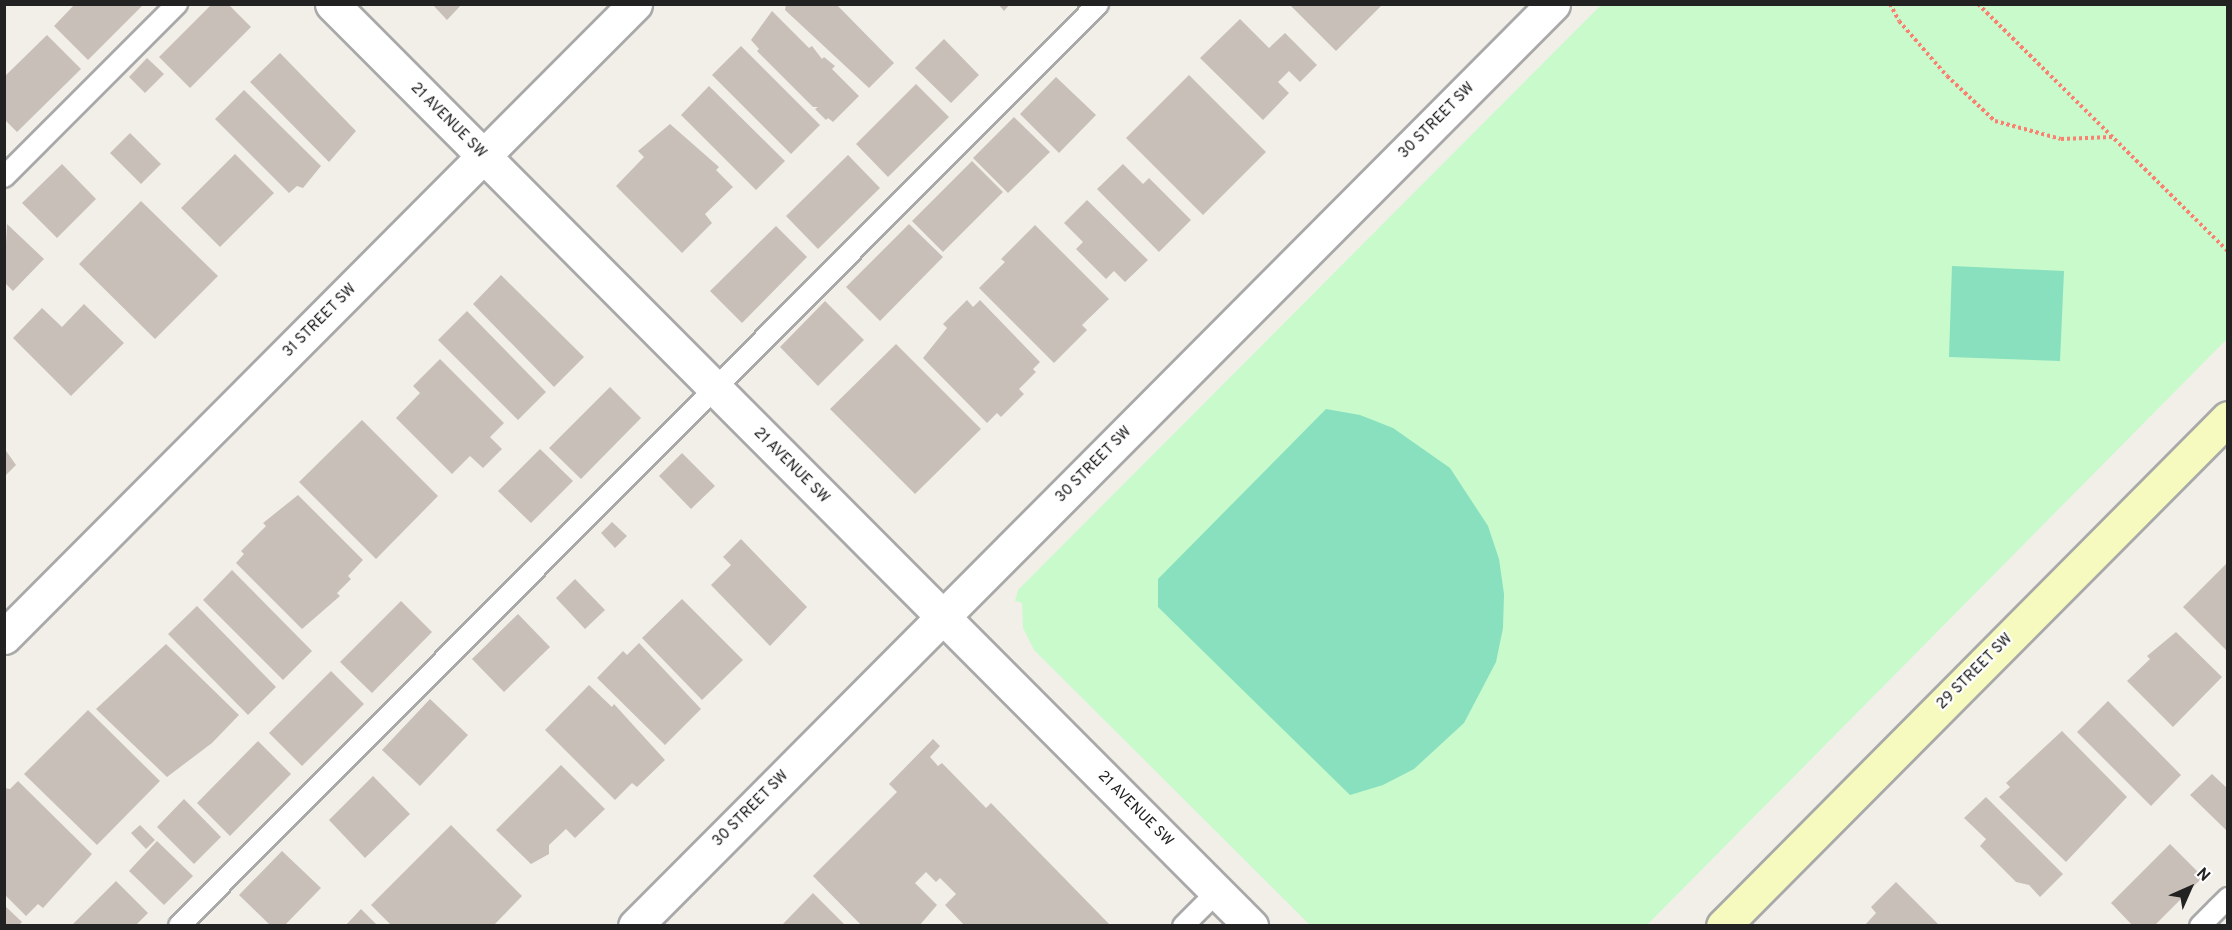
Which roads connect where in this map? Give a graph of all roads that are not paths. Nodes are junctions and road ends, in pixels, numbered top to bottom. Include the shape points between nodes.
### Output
1 (177, 4) edge
2 (332, 4) edge
3 (635, 4) edge
4 (1098, 4) edge
5 (1553, 4) edge
6 (484, 156) junction
7 (4, 177) edge
8 (715, 390) junction
9 (2228, 418) edge
10 (942, 617) junction
11 (4, 638) edge
12 (1217, 892) junction
13 (2228, 898) edge
14 (179, 926) edge
15 (635, 926) edge
16 (1183, 926) edge
17 (1251, 926) edge
18 (1723, 926) edge
19 (2200, 926) edge

1 - 7 lane
2 - 6 street, 21 AVENUE SW
3 - 6 street, 31 STREET SW
4 - 8 lane
5 - 10 street, 30 STREET SW
6 - 8 street, 21 AVENUE SW
6 - 11 street, 31 STREET SW
8 - 10 street, 21 AVENUE SW
8 - 14 lane
9 - 18 street, 29 STREET SW
10 - 12 street, 21 AVENUE SW
10 - 15 street, 30 STREET SW
12 - 16 lane
12 - 17 street, 21 AVENUE SW
13 - 19 lane

